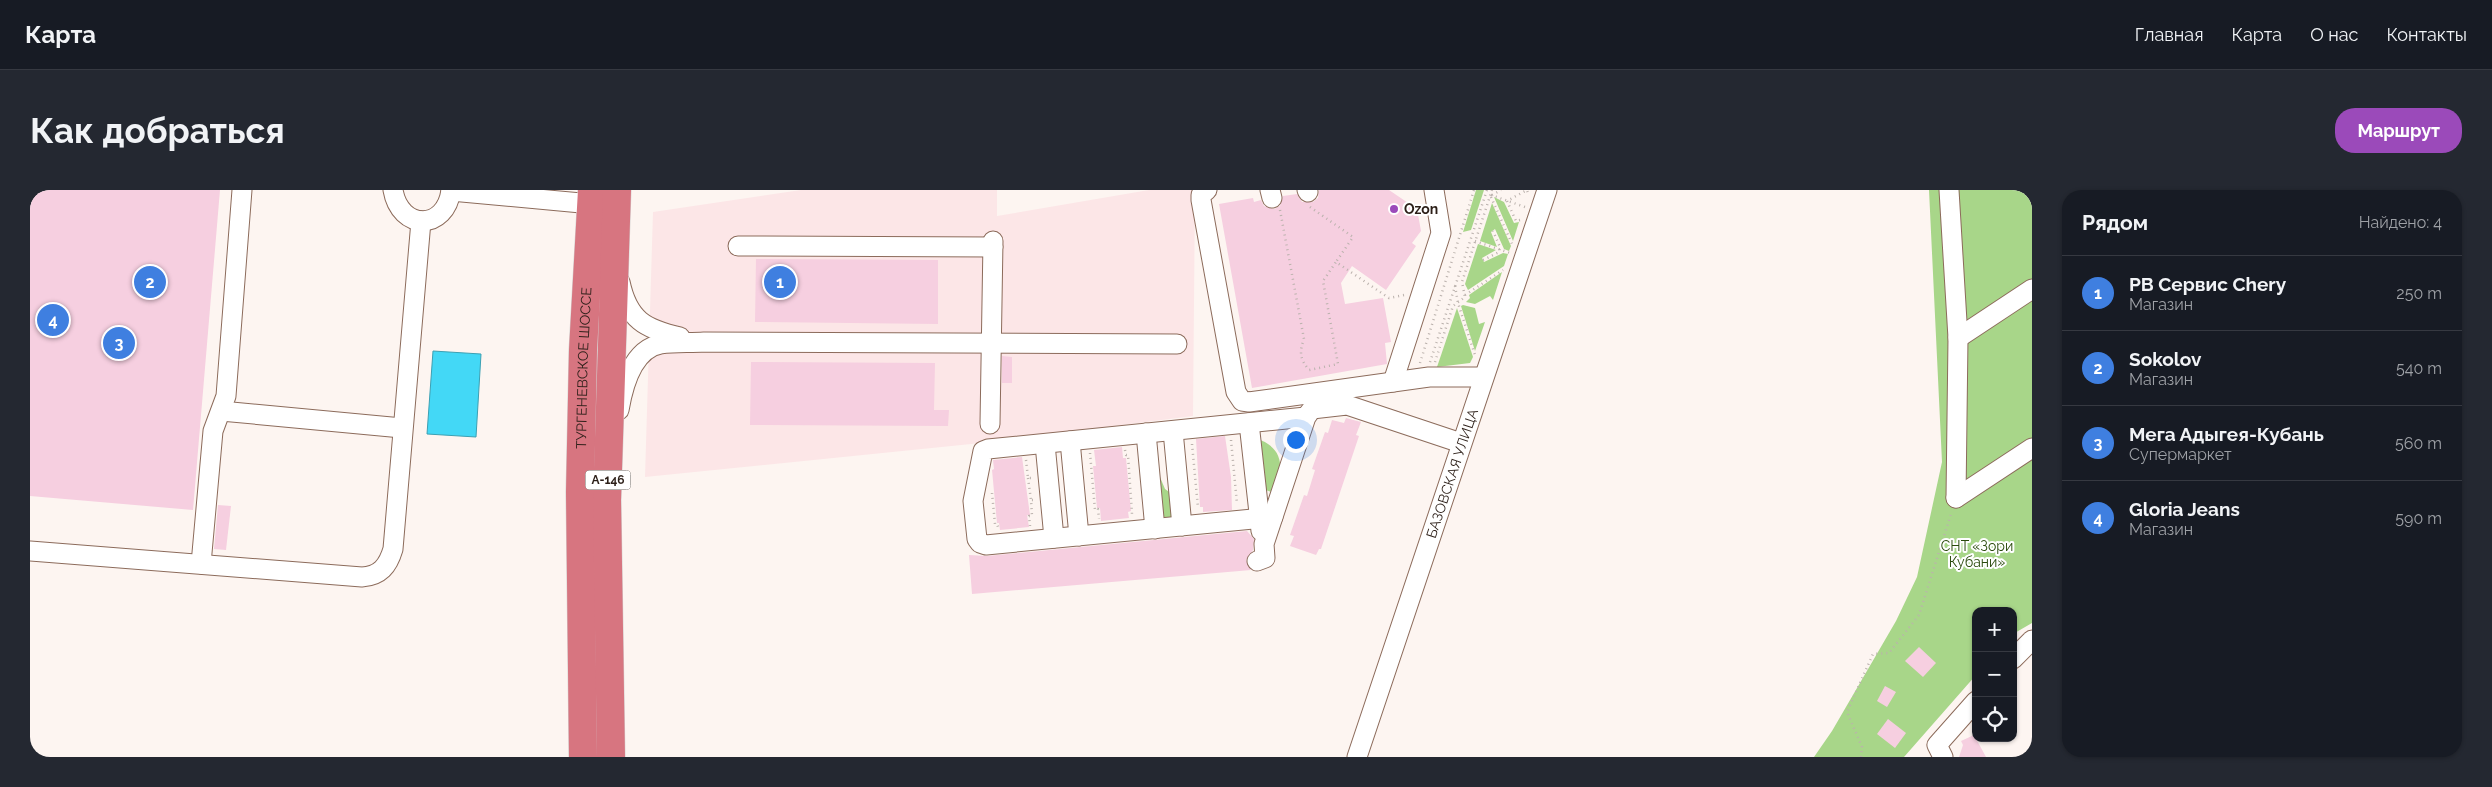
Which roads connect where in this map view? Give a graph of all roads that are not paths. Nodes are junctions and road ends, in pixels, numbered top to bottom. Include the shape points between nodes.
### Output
1 (242, 190) edge
2 (393, 190) edge
3 (451, 190) edge
4 (617, 190) edge
5 (1207, 190) edge
6 (1434, 190) edge
7 (1547, 190) edge
8 (1949, 190) edge
9 (592, 197) edge
10 (421, 221) junction
11 (615, 241) junction
12 (738, 246) dead end
13 (2032, 289) edge
14 (1958, 338) junction
15 (704, 342) junction
16 (991, 343) junction
17 (1177, 344) dead end
18 (1482, 377) junction
19 (1392, 382) junction
20 (221, 411) junction
21 (1306, 417) junction
22 (1249, 423) junction
23 (990, 424) dead end
24 (402, 428) junction
25 (1173, 431) junction
26 (1146, 434) junction
27 (1070, 441) junction
28 (1461, 443) junction
29 (1045, 444) junction
30 (2032, 448) edge
31 (607, 500) junction
32 (1265, 518) junction
33 (1182, 526) junction
34 (1155, 529) junction
35 (1079, 536) junction
36 (1054, 538) junction
37 (30, 551) edge
38 (1261, 553) dead end
39 (201, 564) junction
40 (2032, 640) edge
41 (2017, 655) edge
42 (1972, 706) edge
43 (583, 757) edge
44 (611, 757) edge
45 (1357, 757) edge
46 (1942, 757) edge

1 - 20 street via 226,396
2 - 10 street via 396,204 406,216
3 - 9 street
3 - 10 street via 442,212
4 - 11 highway, ТУРГЕНЕВСКОЕ ШОССЕ / А-146
5 - 19 street via 1201,195 1201,200 1238,398 1249,402 1296,388 1342,380
6 - 19 street via 1441,233
7 - 18 street, БАЗОВСКАЯ УЛИЦА
8 - 14 street
9 - 43 highway, ТУРГЕНЕВСКОЕ ШОССЕ / А-146 via 583,350
10 - 24 street
11 - 15 street via 623,298 631,312 655,331
11 - 31 highway, ТУРГЕНЕВСКОЕ ШОССЕ / А-146
12 - 16 street via 993,244
13 - 14 street
14 - 30 street via 1956,498
15 - 16 street
15 - 31 street via 659,344 638,360 629,374 621,401
16 - 17 street
16 - 23 street
18 - 19 street via 1417,372
18 - 28 street, БАЗОВСКАЯ УЛИЦА
20 - 24 street
20 - 39 street via 213,431
21 - 22 street
21 - 28 street via 1312,409 1347,405
21 - 32 street
22 - 25 street
22 - 32 street
24 - 39 street via 393,549 383,570 372,577 362,578
25 - 26 street
25 - 33 street
26 - 27 street
26 - 34 street
27 - 29 street
27 - 35 street
28 - 45 street, БАЗОВСКАЯ УЛИЦА
29 - 36 street
29 - 36 street via 983,451 973,501 980,543
31 - 44 highway, ТУРГЕНЕВСКОЕ ШОССЕ / А-146
32 - 33 street
32 - 38 street
33 - 34 street
34 - 35 street
35 - 36 street
37 - 39 street
40 - 41 street
42 - 46 street via 1937,745

